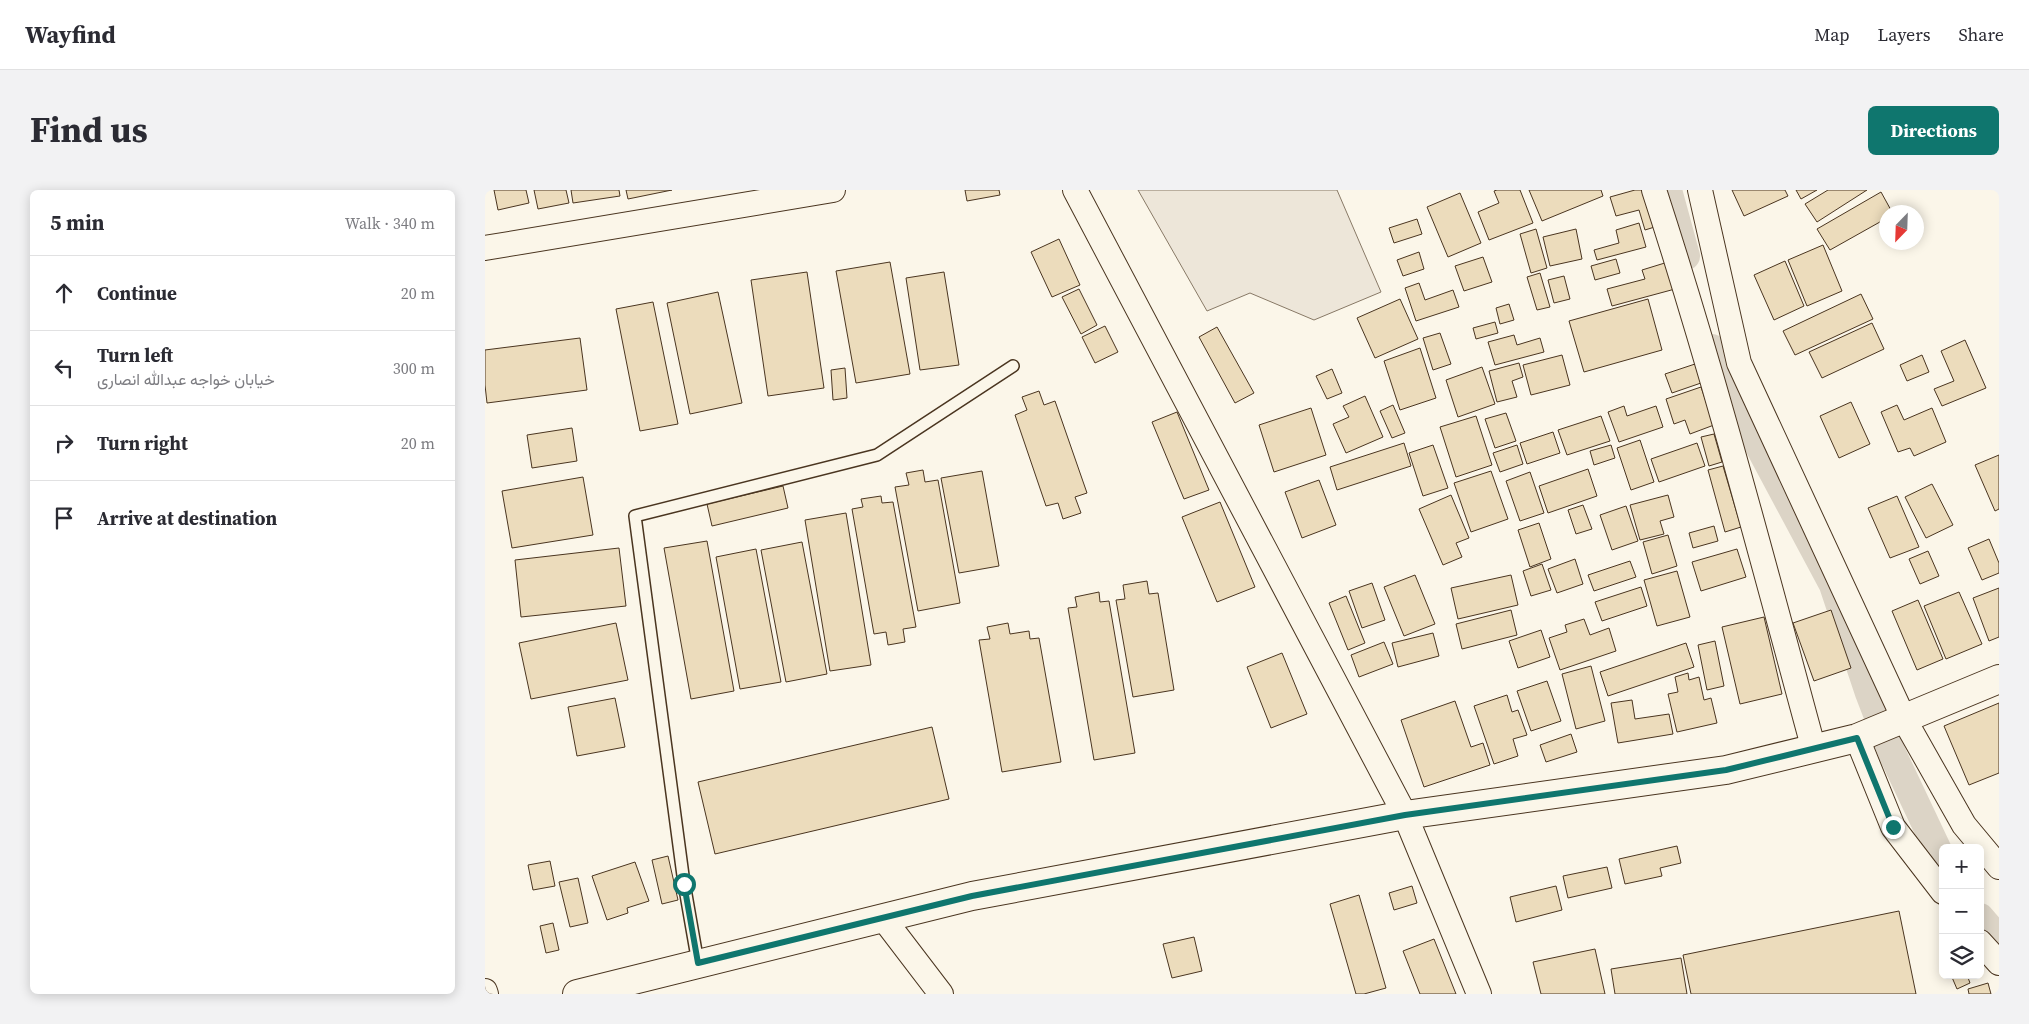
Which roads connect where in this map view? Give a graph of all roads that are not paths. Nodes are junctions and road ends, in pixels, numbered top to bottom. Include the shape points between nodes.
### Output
1 (833, 190) edge
2 (1075, 190) edge
3 (1653, 190) edge
4 (1700, 190) edge
5 (485, 248) edge
6 (1013, 366) dead end
7 (1999, 679) edge
8 (1904, 719) junction
9 (1857, 738) junction
10 (1814, 750) junction
11 (1405, 815) junction
12 (1999, 867) edge
13 (1941, 889) edge
14 (883, 918) junction
15 (1984, 946) edge
16 (1999, 962) edge
17 (698, 963) junction
18 (577, 994) edge
19 (941, 994) edge
20 (1479, 994) edge

1 - 5 street
2 - 11 street
3 - 10 street via 1680,269 1742,482
4 - 8 street via 1739,363
6 - 17 lane via 877,455 635,516 684,884
7 - 8 street
8 - 9 street
8 - 12 street via 1964,825
9 - 10 street
9 - 13 street via 1893,827
10 - 11 street via 1726,770
11 - 14 street via 972,896
11 - 20 street
14 - 17 street
14 - 19 street
15 - 16 street
17 - 18 street

